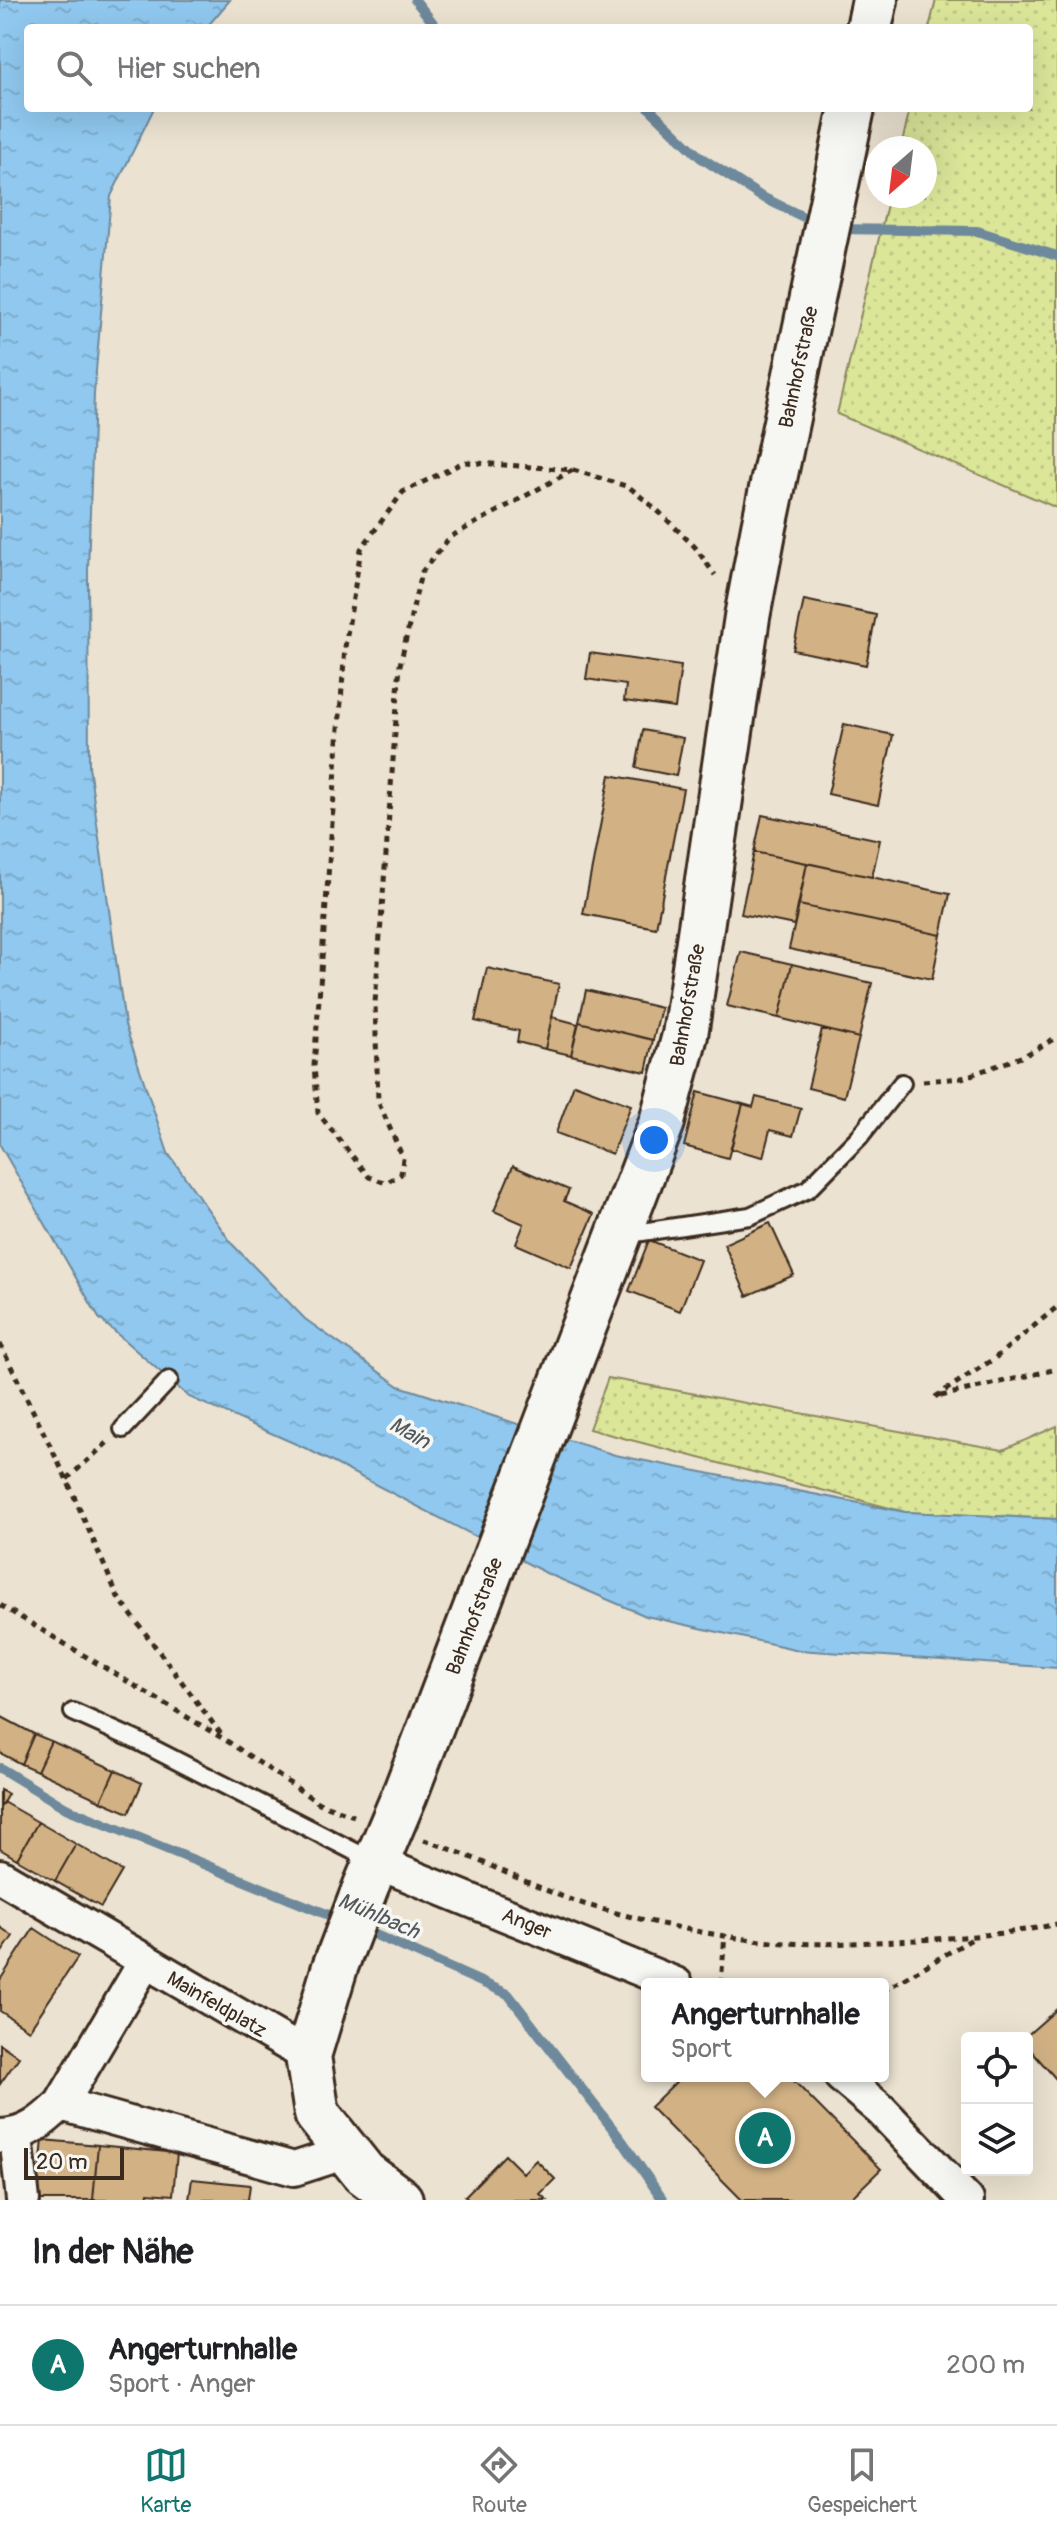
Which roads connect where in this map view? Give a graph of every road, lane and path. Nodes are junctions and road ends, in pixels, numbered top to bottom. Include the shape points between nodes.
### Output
1 (875, 0) edge
2 (870, 24) edge
3 (851, 112) edge
4 (573, 470) junction
5 (747, 617) junction
6 (1057, 1037) edge
7 (902, 1083) joint
8 (620, 1235) junction
9 (1057, 1307) edge
10 (0, 1344) edge
11 (1057, 1369) edge
12 (169, 1380) dead end
13 (123, 1429) joint
14 (67, 1480) junction
15 (0, 1605) edge
16 (73, 1712) dead end
17 (227, 1741) junction
18 (384, 1843) junction
19 (0, 1876) edge
20 (1057, 1922) edge
21 (725, 1934) junction
22 (976, 1936) junction
23 (145, 1962) junction
24 (664, 1978) edge
25 (721, 1978) edge
26 (889, 1987) edge
27 (308, 2056) junction
28 (848, 2082) edge
29 (61, 2104) junction
30 (8, 2136) edge
31 (342, 2146) junction
32 (23, 2200) edge
33 (400, 2200) edge
34 (967, 2200) edge

1 - 2 street
3 - 5 street, Bahnhofstraße
4 - 4 path via 464,462 403,492 361,549 345,647 314,1066 318,1113 369,1177 386,1183 401,1174 403,1158 378,1101 375,1003 400,665 421,573 450,537
4 - 5 path via 629,487 657,510 695,547
5 - 8 street, Bahnhofstraße via 685,1035 662,1122
6 - 7 path via 1024,1056 962,1078
7 - 8 lane via 808,1189 750,1216
8 - 18 street, Bahnhofstraße
9 - 11 path via 995,1358 935,1397
10 - 14 path
12 - 13 lane
13 - 14 path
14 - 17 path via 118,1597
15 - 17 path
16 - 18 lane
17 - 18 path
18 - 21 path via 457,1850 586,1904
18 - 24 street, Anger
18 - 27 street, Bahnhofstraße via 335,1967
19 - 23 street
20 - 22 path
21 - 22 path via 774,1942
21 - 25 path
22 - 26 path
23 - 27 street, Mainfeldplatz
23 - 29 street, Mainfeldplatz
27 - 31 street via 317,2114
28 - 34 street
29 - 30 street, Mainfeldplatz via 42,2121
29 - 31 street via 294,2169 328,2158
30 - 32 street
31 - 33 street via 364,2173

